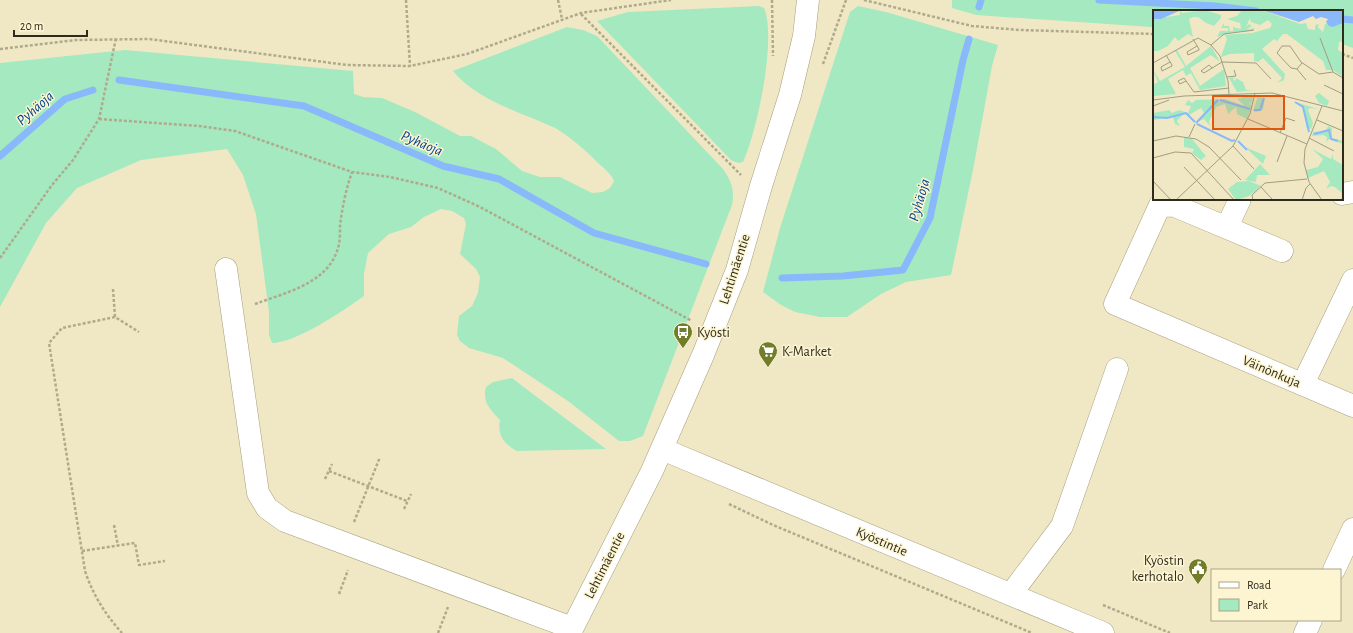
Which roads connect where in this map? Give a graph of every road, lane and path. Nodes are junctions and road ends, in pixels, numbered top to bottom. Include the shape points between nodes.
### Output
1 (406, 0) edge
2 (558, 0) edge
3 (671, 0) edge
4 (772, 0) edge
5 (808, 0) edge
6 (846, 0) edge
7 (864, 0) edge
8 (581, 13) junction
9 (562, 19) junction
10 (1153, 34) edge
11 (116, 38) junction
12 (0, 49) edge
13 (1343, 54) edge
14 (1353, 58) edge
15 (773, 59) dead end
16 (823, 65) dead end
17 (410, 66) junction
18 (99, 119) junction
19 (352, 172) junction
20 (741, 176) dead end
21 (1353, 192) edge
22 (1343, 194) edge
23 (1240, 200) edge
24 (1227, 227) junction
25 (1282, 251) dead end
26 (0, 258) edge
27 (226, 269) dead end
28 (1353, 280) edge
29 (112, 289) dead end
30 (258, 303) dead end
31 (696, 314) dead end
32 (115, 318) junction
33 (702, 325) junction
34 (690, 328) dead end
35 (139, 332) dead end
36 (1117, 370) dead end
37 (1303, 384) junction
38 (1353, 406) edge
39 (662, 449) junction
40 (380, 457) dead end
41 (332, 464) dead end
42 (329, 471) junction
43 (326, 479) dead end
44 (368, 486) junction
45 (410, 494) dead end
46 (407, 501) junction
47 (724, 502) dead end
48 (404, 509) dead end
49 (114, 525) dead end
50 (1353, 529) edge
51 (346, 543) junction
52 (118, 546) junction
53 (82, 551) junction
54 (165, 561) dead end
55 (1334, 569) edge
56 (456, 585) junction
57 (1011, 594) junction
58 (1097, 603) dead end
59 (1311, 621) edge
60 (571, 631) edge
61 (122, 633) edge
62 (438, 633) edge
63 (1032, 633) edge
64 (1103, 633) edge
65 (1170, 633) edge
66 (1305, 633) edge

1 - 17 path
2 - 9 path
3 - 8 path
4 - 15 path
5 - 33 street, Lehtimäentie via 805,31 790,94 737,270
6 - 16 path
7 - 10 path via 972,26
8 - 9 path
8 - 20 path
9 - 17 path via 467,54
11 - 12 path
11 - 17 path via 149,39 347,65
11 - 18 path
13 - 14 path
18 - 19 path via 235,131
18 - 26 path via 73,160
19 - 30 path via 340,225 339,244 332,264 318,278
19 - 33 path via 390,177 438,188 480,207
21 - 22 street
23 - 24 street
24 - 25 street
24 - 37 street, Väinönkuja via 1175,206 1160,205 1115,304
27 - 51 street via 258,493 267,508 285,520
28 - 37 street
29 - 32 path
31 - 33 path
32 - 35 path
32 - 53 path via 62,328 49,343
33 - 34 path
33 - 39 street, Lehtimäentie via 703,355
36 - 57 street via 1062,526
37 - 38 street, Väinönkuja
39 - 57 street, Kyöstintie
39 - 60 street, Lehtimäentie
40 - 44 path
41 - 42 path
42 - 43 path
42 - 44 path
44 - 46 path
44 - 51 path
45 - 46 path
46 - 48 path
47 - 63 path
49 - 52 path
50 - 55 street
51 - 56 street
52 - 53 path
52 - 54 path via 135,543 139,565
53 - 61 path via 91,590
56 - 60 street
56 - 62 path
57 - 64 street, Kyöstintie
58 - 65 path
59 - 66 street

